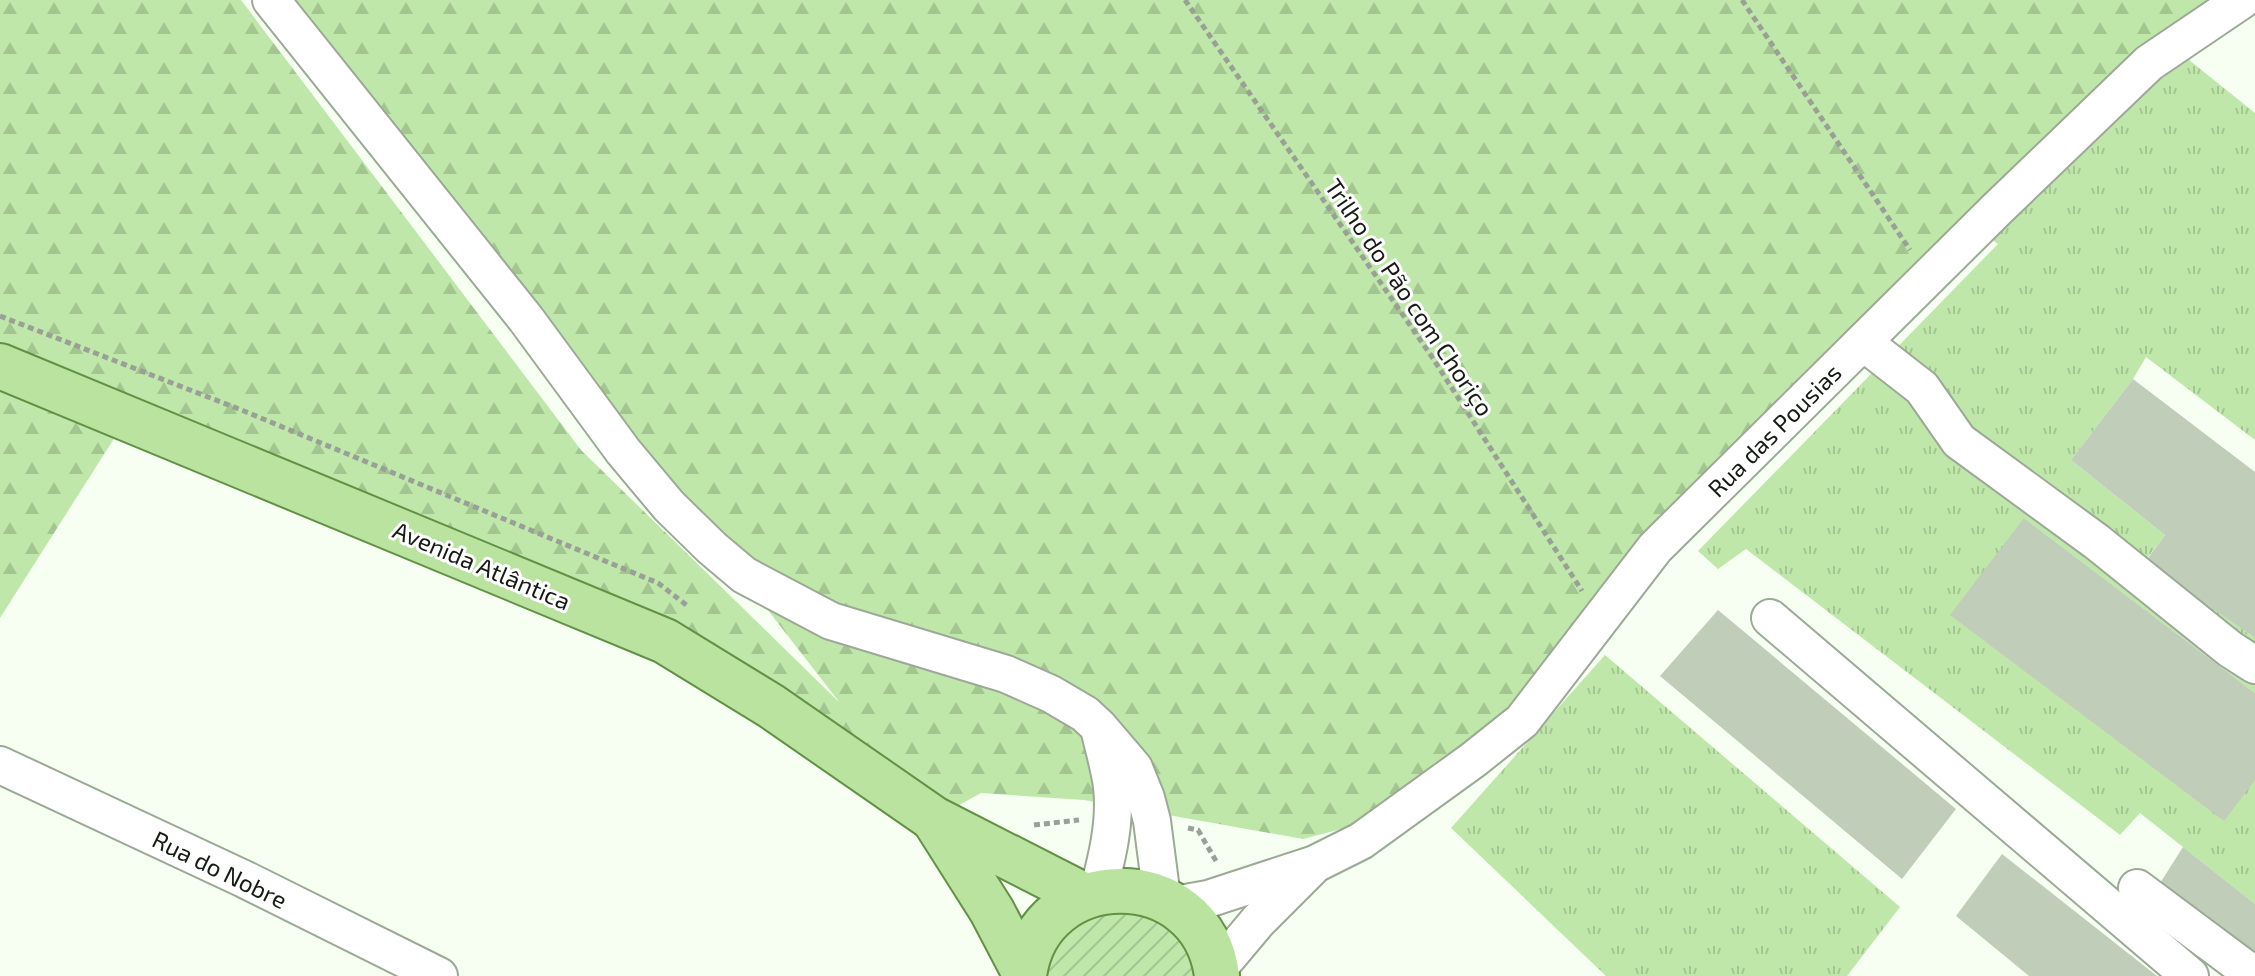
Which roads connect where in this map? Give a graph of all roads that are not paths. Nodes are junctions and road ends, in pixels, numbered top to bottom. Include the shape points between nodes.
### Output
1 (271, 0) edge
2 (2243, 0) edge
3 (2255, 17) edge
4 (1863, 342) junction
5 (0, 366) edge
6 (1770, 618) dead end
7 (2255, 665) edge
8 (1099, 727) junction
9 (0, 765) edge
10 (934, 819) junction
11 (1315, 864) junction
12 (2137, 888) dead end
13 (1092, 894) junction
14 (1168, 901) junction
15 (1024, 974) edge
16 (1216, 974) edge
17 (439, 976) edge
18 (2190, 976) edge
19 (2255, 976) edge

1 - 8 street via 526,319 623,451 712,548 744,575 831,621 1006,674 1051,694
2 - 3 street
2 - 4 street, Rua das Pousias via 2149,63
4 - 7 street via 1922,388 1959,441
4 - 11 street, Rua das Pousias via 1656,546 1522,721 1361,841
5 - 10 main road, Avenida Atlântica via 665,641 771,706
6 - 18 street
8 - 13 street via 1113,816 1106,863
8 - 14 street via 1134,768 1146,798
9 - 17 street, Rua do Nobre
10 - 13 main road, Avenida Atlântica
10 - 15 main road, Avenida Atlântica
11 - 14 street via 1208,899
11 - 16 street via 1258,921
12 - 19 street
13 - 14 main road, Avenida Atlântica via 1131,890
13 - 15 main road, Avenida Atlântica via 1063,908 1044,926
14 - 16 main road via 1202,934

